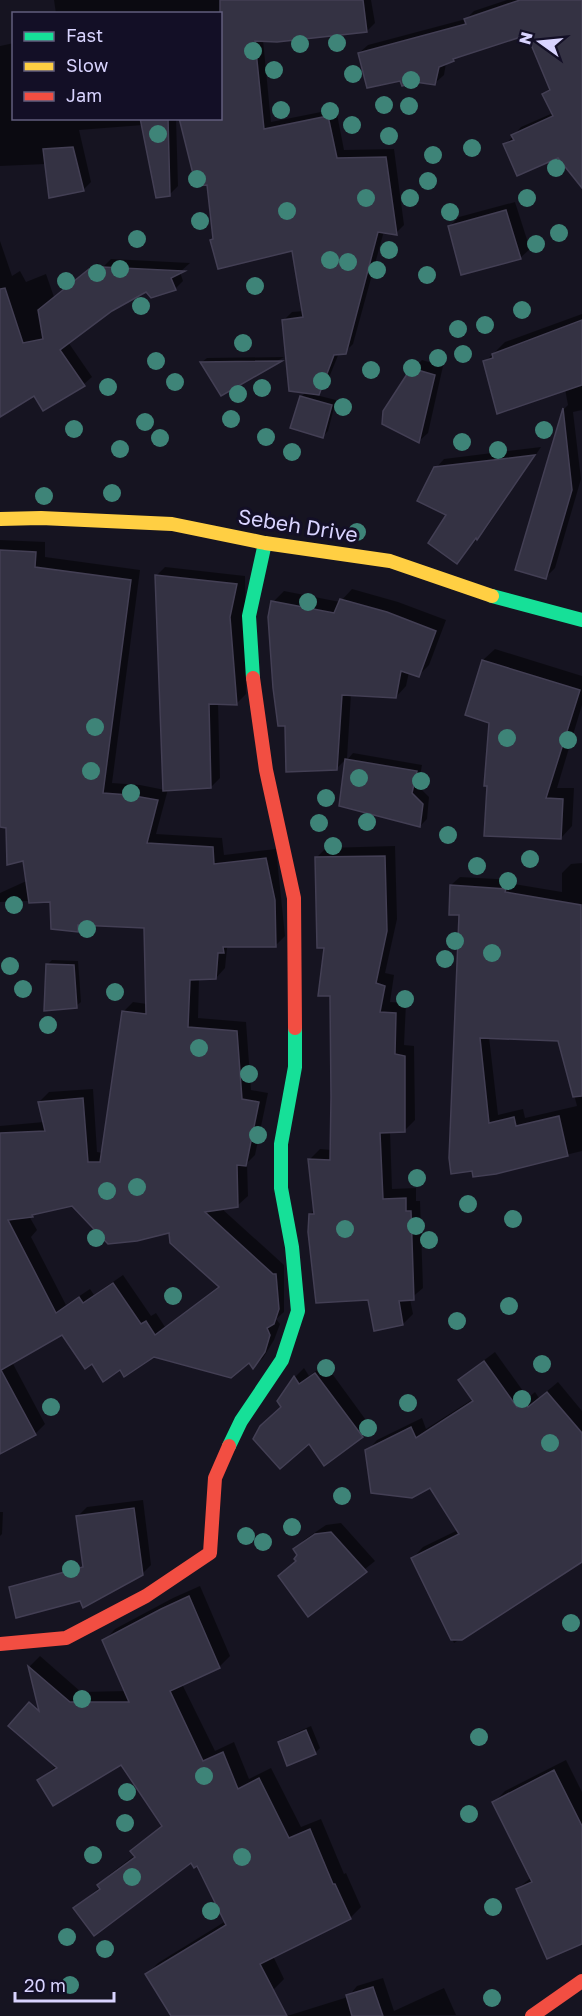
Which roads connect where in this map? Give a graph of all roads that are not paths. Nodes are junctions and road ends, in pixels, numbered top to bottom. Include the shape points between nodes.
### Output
1 (0, 519) edge
2 (265, 543) junction
3 (582, 620) edge
4 (0, 1644) edge
5 (582, 1981) edge
6 (532, 2016) edge

1 - 2 street, Sebeh Drive via 172,524
2 - 3 street, Sebeh Drive via 390,561 492,596
2 - 4 street via 249,616 254,690 294,898 295,1067 281,1144 281,1188 298,1311 282,1360 241,1421 215,1478 210,1553 146,1596 66,1638
5 - 6 street

